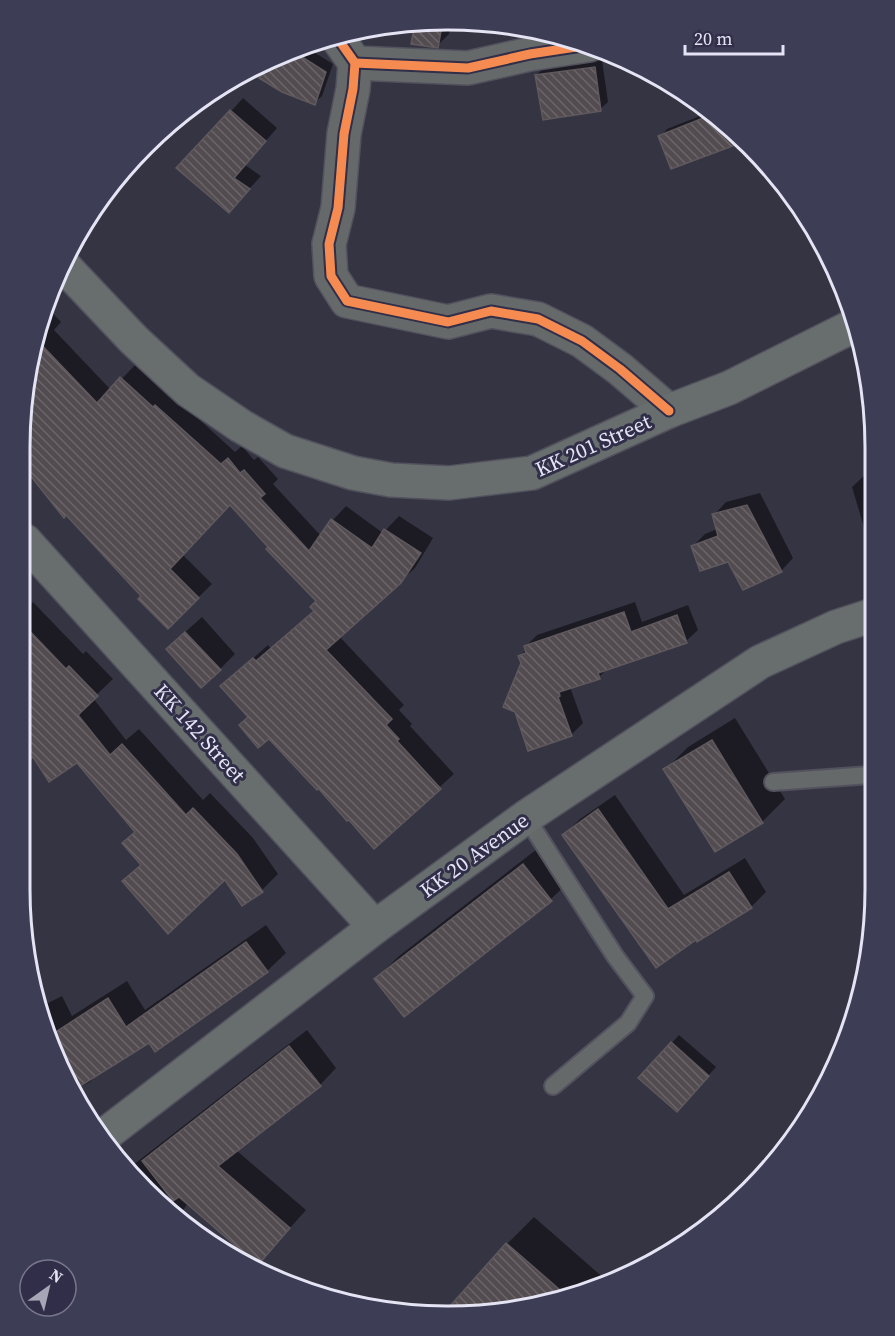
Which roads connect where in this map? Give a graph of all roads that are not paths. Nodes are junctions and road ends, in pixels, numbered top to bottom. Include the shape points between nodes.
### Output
1 (341, 43) edge
2 (569, 48) edge
3 (355, 63) junction
4 (69, 272) edge
5 (848, 329) edge
6 (669, 411) junction
7 (30, 546) edge
8 (865, 618) edge
9 (865, 776) edge
10 (772, 782) dead end
11 (526, 817) junction
12 (375, 927) junction
13 (553, 1086) dead end
14 (108, 1132) edge

1 - 3 street
2 - 3 street via 468,68
3 - 6 street via 338,208 328,244 331,276 347,301 448,322 491,311 538,319 582,341
4 - 6 main road, KK 201 Street via 188,390 285,451 353,473 390,480 449,483 532,473
5 - 6 main road, KK 201 Street via 729,388
7 - 12 main road, KK 142 Street
8 - 11 main road, KK 20 Avenue via 760,662
9 - 10 lane
11 - 12 main road, KK 20 Avenue
11 - 13 lane via 645,996 628,1023
12 - 14 main road, KK 20 Avenue

